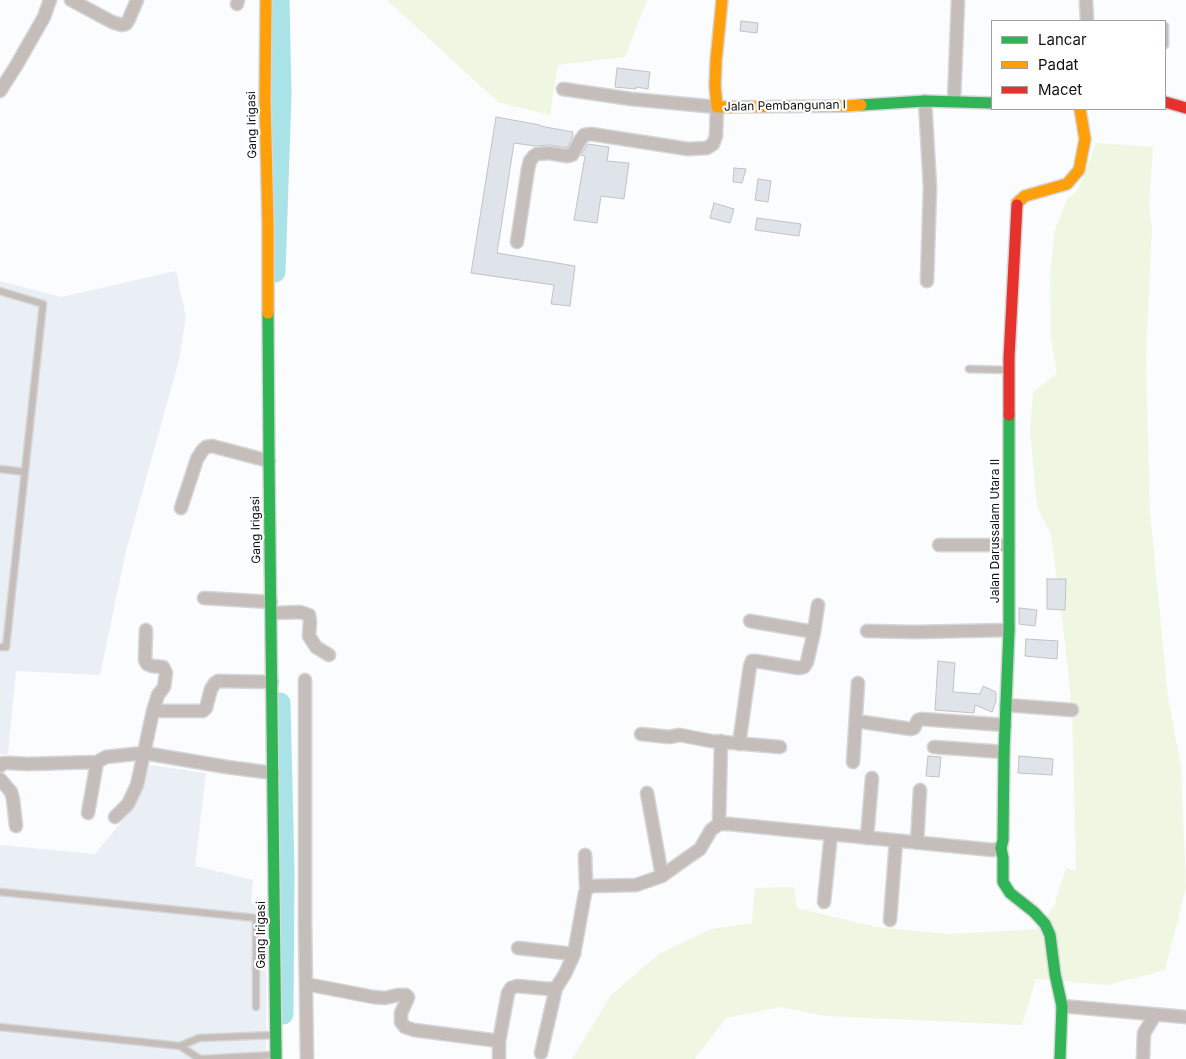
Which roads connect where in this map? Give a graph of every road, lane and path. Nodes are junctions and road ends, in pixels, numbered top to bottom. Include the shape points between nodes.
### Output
1 (50, 0) edge
2 (71, 0) edge
3 (137, 0) edge
4 (266, 0) edge
5 (722, 0) edge
6 (958, 0) edge
7 (1086, 0) edge
8 (1087, 20) edge
9 (0, 89) edge
10 (563, 89) dead end
11 (925, 101) junction
12 (954, 101) junction
13 (1166, 102) edge
14 (991, 103) edge
15 (717, 107) junction
16 (1186, 108) edge
17 (1080, 110) edge
18 (517, 242) dead end
19 (927, 281) dead end
20 (0, 291) edge
21 (969, 369) dead end
22 (1009, 370) junction
23 (269, 461) junction
24 (0, 470) edge
25 (25, 472) junction
26 (181, 508) dead end
27 (939, 545) dead end
28 (1009, 545) junction
29 (204, 598) dead end
30 (818, 605) dead end
31 (272, 609) junction
32 (750, 621) dead end
33 (146, 630) dead end
34 (1009, 630) junction
35 (866, 631) dead end
36 (814, 632) junction
37 (0, 647) edge
38 (329, 655) dead end
39 (305, 680) dead end
40 (272, 682) junction
41 (858, 683) dead end
42 (1006, 705) junction
43 (1072, 710) dead end
44 (153, 711) junction
45 (856, 721) junction
46 (1005, 725) junction
47 (641, 734) dead end
48 (721, 741) junction
49 (739, 744) junction
50 (780, 747) dead end
51 (934, 747) dead end
52 (1004, 752) junction
53 (144, 753) junction
54 (97, 762) junction
55 (853, 762) dead end
56 (0, 766) edge
57 (273, 773) junction
58 (872, 778) dead end
59 (0, 779) edge
60 (920, 790) dead end
61 (647, 793) dead end
62 (88, 813) dead end
63 (115, 817) dead end
64 (719, 824) junction
65 (16, 826) dead end
66 (832, 834) junction
67 (867, 838) junction
68 (896, 841) junction
69 (917, 843) junction
70 (1001, 848) junction
71 (585, 855) dead end
72 (662, 876) junction
73 (588, 889) junction
74 (0, 892) edge
75 (824, 902) dead end
76 (890, 920) dead end
77 (518, 948) dead end
78 (574, 954) junction
79 (306, 984) junction
80 (556, 988) junction
81 (1062, 1006) junction
82 (256, 1007) dead end
83 (1155, 1015) junction
84 (1186, 1017) edge
85 (0, 1027) edge
86 (276, 1035) junction
87 (499, 1041) junction
88 (180, 1046) junction
89 (541, 1053) dead end
90 (276, 1057) edge
91 (307, 1059) edge
92 (499, 1059) edge
93 (1060, 1059) edge
94 (1142, 1059) edge

1 - 9 street via 44,17
2 - 3 street via 122,25 126,24
4 - 23 street, Gang Irigasi
5 - 15 street via 716,60
6 - 12 street
7 - 8 street
10 - 15 street
11 - 12 street, Jalan Pembangunan I
11 - 15 street, Jalan Pembangunan I via 845,106
11 - 19 street via 930,187
12 - 14 street, Jalan Pembangunan I
13 - 16 street
15 - 18 street, Jalan Pembangunan I via 716,136 707,148 688,149 591,134 584,135 572,154 567,156 542,153 534,156 528,169
17 - 22 street, Jalan Darussalam Utara II via 1085,139 1079,170 1067,184 1025,196 1017,203
20 - 25 lane via 43,304
21 - 22 lane
22 - 28 street, Jalan Darussalam Utara II
23 - 26 street via 206,447 197,459
23 - 31 street, Gang Irigasi
24 - 25 lane
25 - 37 lane via 6,648
27 - 28 street
28 - 34 street, Jalan Darussalam Utara II
29 - 31 street
30 - 36 street
31 - 38 street via 309,615 309,636 316,647
31 - 40 street, Gang Irigasi
32 - 36 street
33 - 44 street via 145,660 152,666 163,667 166,673 164,687
34 - 35 street
34 - 42 street, Jalan Darussalam Utara II
36 - 49 street via 804,667 752,661
39 - 79 street
40 - 44 street via 218,681 210,689 203,711
40 - 57 street, Gang Irigasi
41 - 45 street
42 - 43 street
42 - 46 street, Jalan Darussalam Utara II
44 - 53 street
45 - 46 street via 911,729 921,719
45 - 55 street
46 - 52 street, Jalan Darussalam Utara II
47 - 48 street
48 - 49 street
48 - 64 street
49 - 50 street
51 - 52 street
52 - 70 street, Jalan Darussalam Utara II
53 - 54 street via 106,757
53 - 57 street
53 - 63 street via 137,785 128,804
54 - 56 street via 3,763
54 - 62 street
57 - 86 street, Gang Irigasi
58 - 67 street
59 - 65 street via 11,792
60 - 69 street
61 - 72 street
64 - 66 street
64 - 72 street via 711,830 700,848
66 - 67 street
66 - 75 street
67 - 68 street
68 - 69 street
68 - 76 street
69 - 70 street
70 - 81 street, Jalan Darussalam Utara II via 1003,882 1010,893 1046,924
71 - 73 street
72 - 73 street via 636,885 592,886
73 - 78 street
74 - 82 lane via 256,918
77 - 78 street
78 - 80 street
79 - 87 street via 373,997 406,995 408,1000 401,1013 405,1027
79 - 91 street
80 - 87 street via 511,988
80 - 89 street
81 - 83 street
81 - 93 street, Jalan Darussalam Utara II
83 - 84 street
83 - 94 street via 1144,1033
85 - 88 lane
86 - 88 lane via 199,1038
86 - 90 street, Gang Irigasi
87 - 92 street
88 - 90 lane via 200,1059

